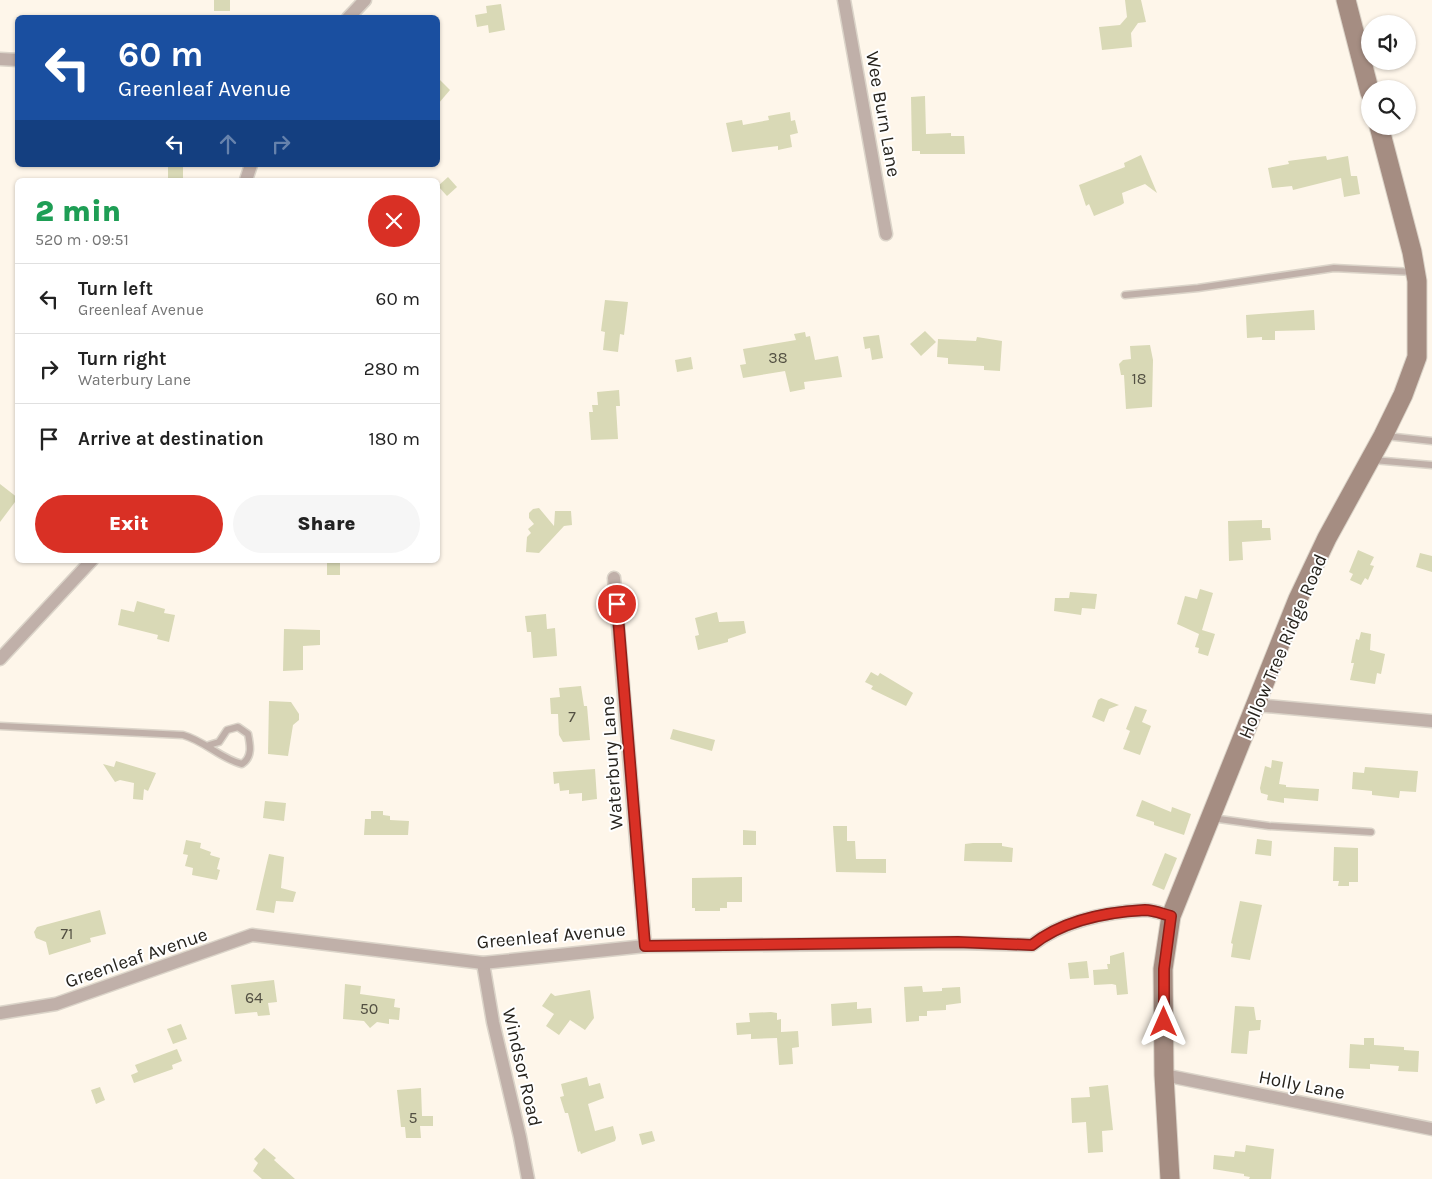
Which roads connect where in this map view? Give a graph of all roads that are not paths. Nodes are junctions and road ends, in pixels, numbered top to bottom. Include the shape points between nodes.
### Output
1 (365, 0) edge
2 (844, 0) edge
3 (1346, 0) edge
4 (351, 15) edge
5 (0, 59) edge
6 (15, 60) edge
7 (1367, 80) edge
8 (1381, 135) edge
9 (886, 234) dead end
10 (1416, 272) junction
11 (1125, 294) dead end
12 (1383, 436) junction
13 (1432, 441) edge
14 (1370, 460) junction
15 (1432, 465) edge
16 (89, 563) edge
17 (614, 578) dead end
18 (0, 660) edge
19 (1256, 705) junction
20 (1432, 721) edge
21 (0, 726) edge
22 (209, 746) junction
23 (1211, 818) junction
24 (1371, 832) dead end
25 (1171, 916) junction
26 (645, 946) junction
27 (483, 962) junction
28 (0, 1013) edge
29 (1164, 1075) junction
30 (1432, 1129) edge
31 (528, 1179) edge
32 (1170, 1179) edge

1 - 4 street
2 - 9 street, Wee Burn Lane
3 - 7 street
5 - 6 street
8 - 10 street, Hollow Tree Ridge Road
10 - 11 lane via 1334,268 1198,288
10 - 12 street, Hollow Tree Ridge Road via 1418,358
12 - 13 lane
12 - 14 street, Hollow Tree Ridge Road
14 - 15 lane
14 - 19 street, Hollow Tree Ridge Road via 1298,598
16 - 18 street
17 - 26 street, Waterbury Lane
19 - 20 street
19 - 23 street, Hollow Tree Ridge Road
21 - 22 lane via 183,735
22 - 22 lane via 232,762 242,764 251,747 248,734 238,726 227,730 219,742
23 - 24 lane via 1269,826
23 - 25 street, Hollow Tree Ridge Road
25 - 26 street, Greenleaf Avenue via 1146,910 1097,917 1063,926 1032,945 958,942
25 - 29 street, Hollow Tree Ridge Road via 1164,969
26 - 27 street, Greenleaf Avenue
27 - 28 street, Greenleaf Avenue via 252,935 56,1004
27 - 31 street, Windsor Road
29 - 30 street, Holly Lane
29 - 32 street, Hollow Tree Ridge Road

